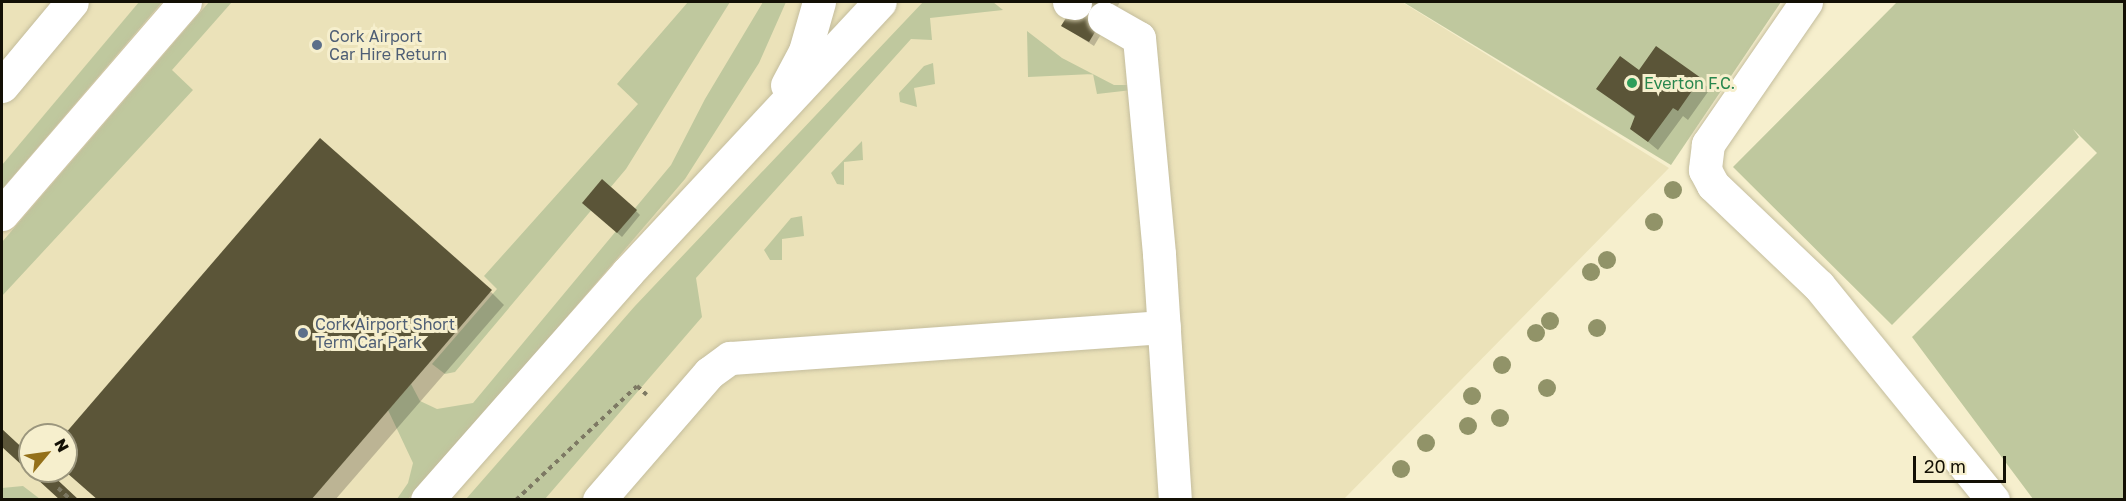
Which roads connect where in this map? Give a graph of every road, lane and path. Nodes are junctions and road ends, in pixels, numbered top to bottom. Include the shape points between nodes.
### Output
1 (72, 2) edge
2 (185, 2) edge
3 (819, 2) edge
4 (880, 2) edge
5 (1806, 2) edge
6 (1104, 18) dead end
7 (2, 86) edge
8 (770, 118) junction
9 (2, 214) edge
10 (1164, 327) junction
11 (643, 406) dead end
12 (58, 488) dead end
13 (71, 500) edge
14 (427, 500) edge
15 (516, 500) edge
16 (599, 500) edge
17 (1175, 500) edge
18 (1993, 500) edge

1 - 7 street
2 - 9 street
3 - 8 street via 805,51
4 - 8 street
5 - 18 street via 1708,144 1706,170 1713,185 1819,286
6 - 10 street via 1139,38
8 - 14 street
10 - 16 street via 730,358 709,373
10 - 17 street
11 - 15 path via 651,398 637,386
12 - 13 path

